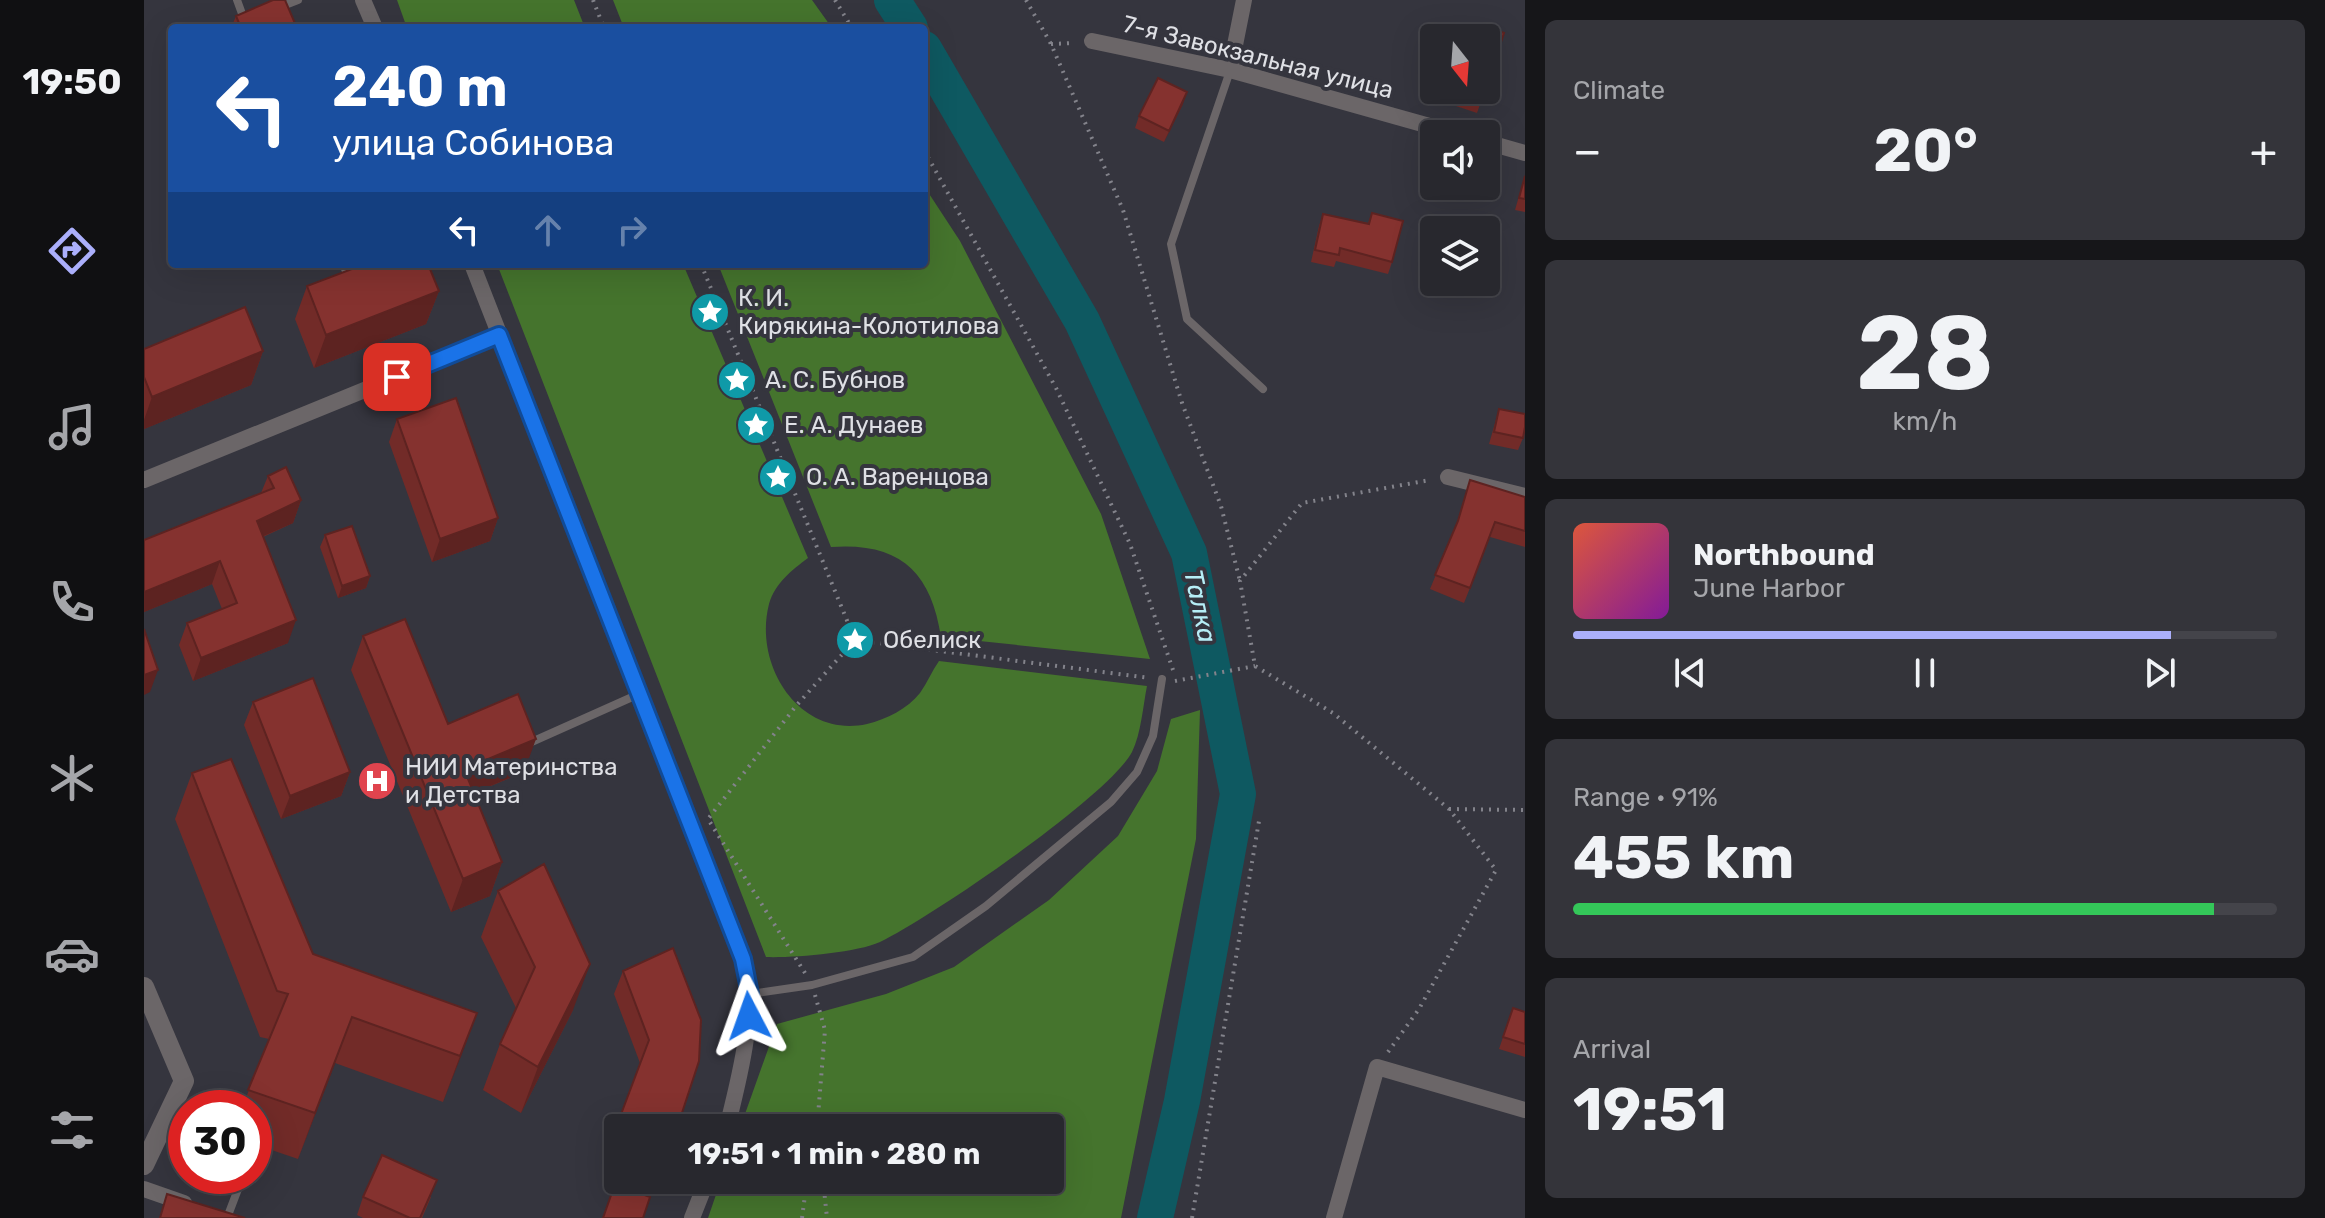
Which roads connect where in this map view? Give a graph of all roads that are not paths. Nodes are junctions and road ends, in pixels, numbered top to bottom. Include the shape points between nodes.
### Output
1 (237, 0) edge
2 (298, 0) edge
3 (363, 0) edge
4 (1244, 0) edge
5 (271, 11) edge
6 (258, 16) edge
7 (373, 24) edge
8 (1092, 41) road end
9 (1230, 70) junction
10 (1420, 123) edge
11 (1500, 146) edge
12 (1525, 153) edge
13 (345, 268) edge
14 (474, 268) edge
15 (353, 290) edge
16 (499, 335) junction
17 (1263, 389) dead end
18 (1448, 477) road end
19 (144, 480) edge
20 (1525, 496) edge
21 (1162, 679) road end
22 (639, 694) junction
23 (519, 747) edge
24 (144, 987) edge
25 (750, 994) junction
26 (1525, 1110) edge
27 (730, 1114) edge
28 (144, 1165) edge
29 (144, 1189) edge
30 (230, 1194) edge
31 (701, 1194) edge
32 (216, 1214) edge
33 (692, 1218) edge
34 (1334, 1218) edge

1 - 6 lane via 245,22
2 - 5 lane
3 - 7 street
4 - 9 street
8 - 9 street, 7-я Завокзальная улица
9 - 10 street, 7-я Завокзальная улица
9 - 17 lane via 1171,244 1187,319
11 - 12 street
13 - 15 lane
14 - 16 street
16 - 19 street
16 - 22 street
18 - 20 street
21 - 25 lane via 1153,736 1137,772 1111,802 986,906 913,957 812,985
22 - 23 lane
22 - 25 street via 743,959
24 - 28 street via 184,1081
25 - 27 street via 748,1037
26 - 34 street via 1377,1067
29 - 32 street
30 - 32 lane
31 - 33 street

